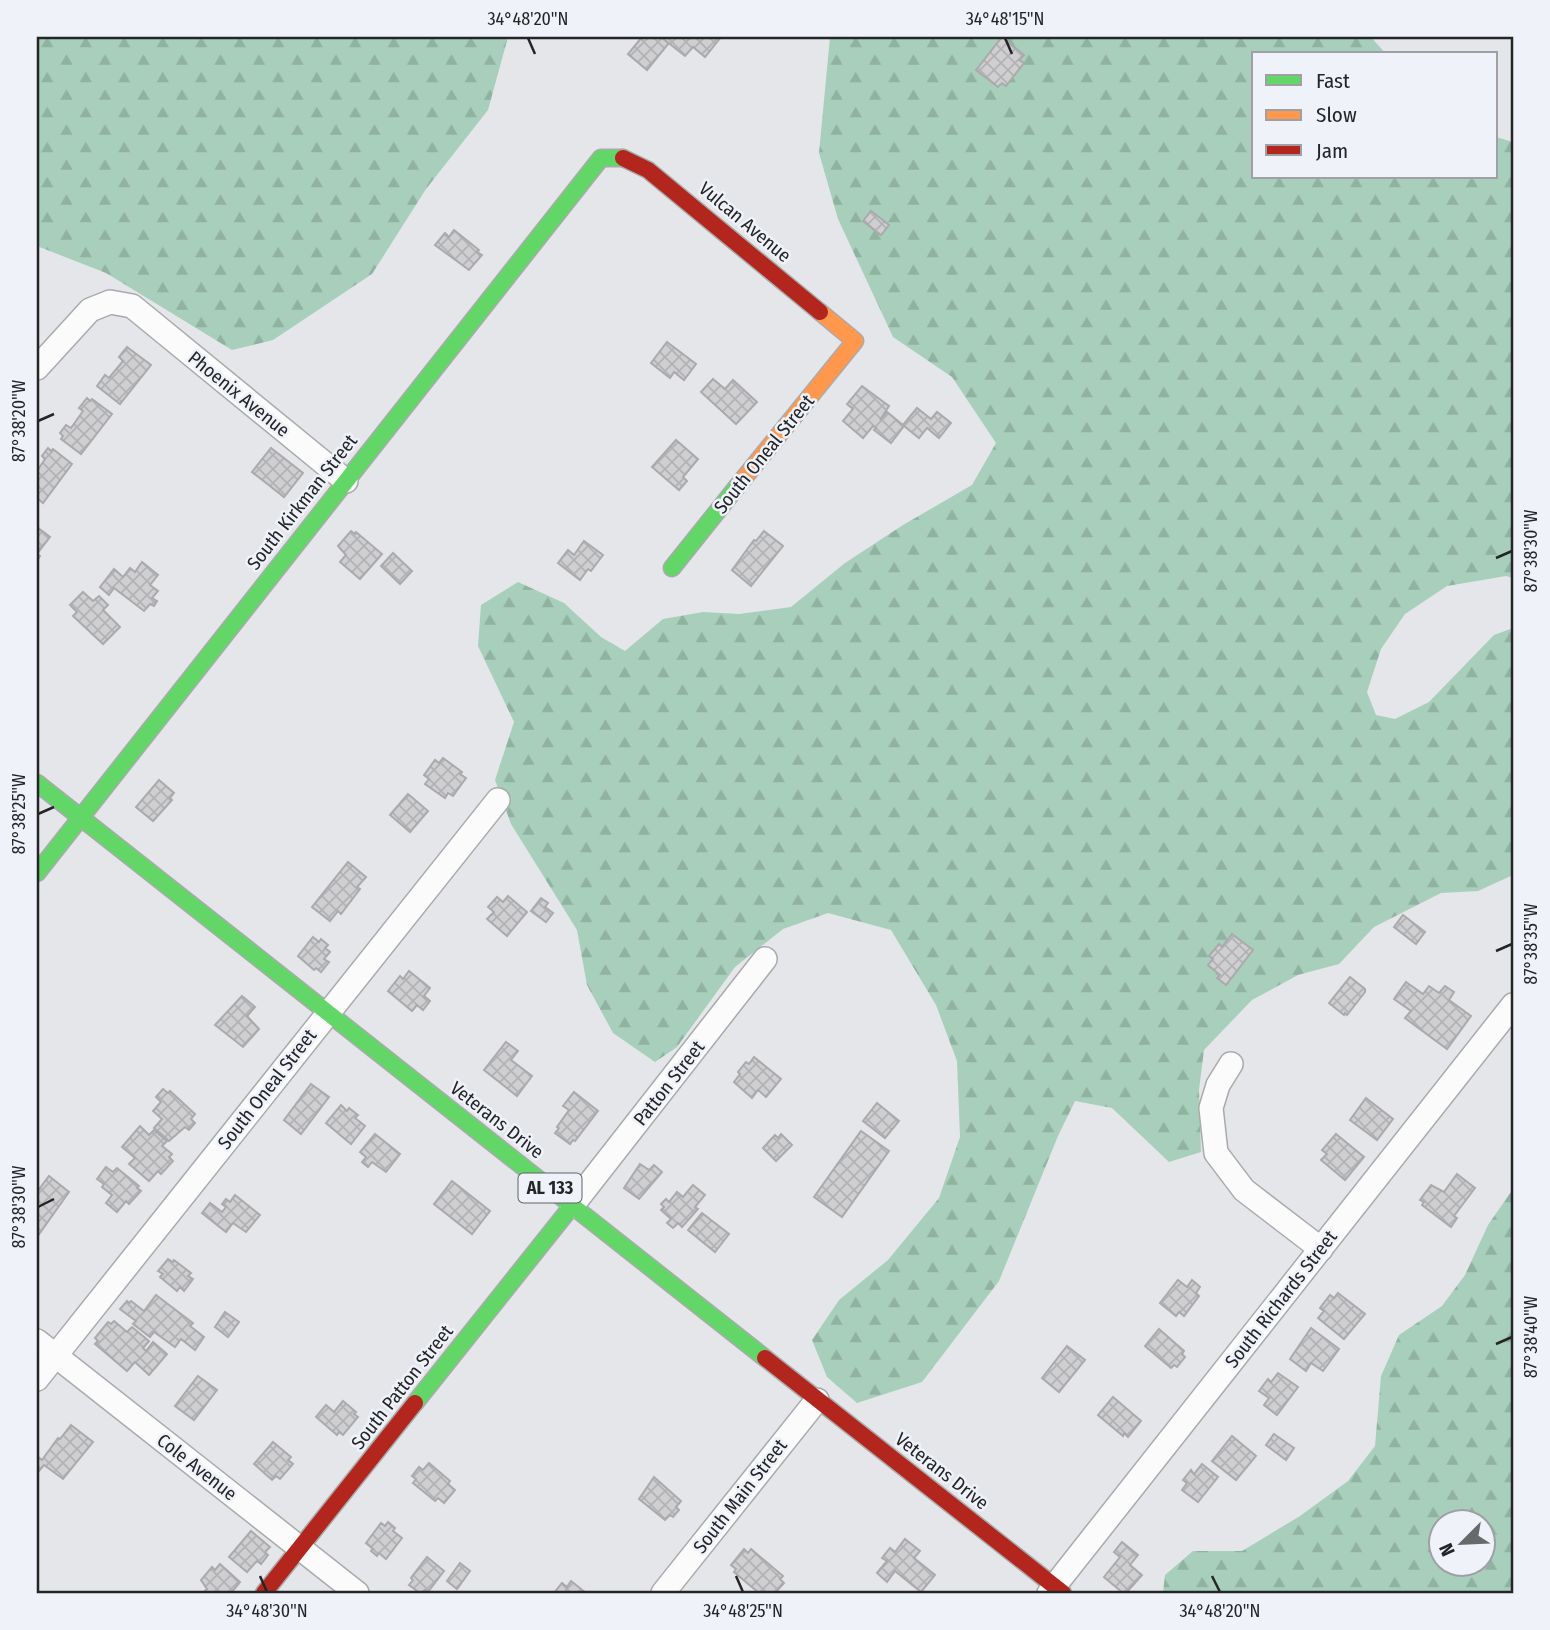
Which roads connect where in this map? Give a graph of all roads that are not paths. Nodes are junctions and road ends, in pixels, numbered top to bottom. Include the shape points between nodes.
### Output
1 (601, 158) joint
2 (855, 341) joint
3 (37, 368) edge
4 (346, 481) junction
5 (672, 568) dead end
6 (37, 783) edge
7 (498, 800) dead end
8 (80, 818) junction
9 (37, 873) edge
10 (765, 959) dead end
11 (1513, 1005) edge
12 (328, 1013) junction
13 (1231, 1064) dead end
14 (572, 1206) junction
15 (1321, 1249) junction
16 (37, 1341) edge
17 (55, 1356) junction
18 (37, 1379) edge
19 (817, 1399) junction
20 (300, 1548) junction
21 (1055, 1591) edge
22 (264, 1593) edge
23 (357, 1593) edge
24 (663, 1593) edge

1 - 2 street, Vulcan Avenue via 630,157
1 - 4 street, South Kirkman Street
2 - 5 street, South Oneal Street
3 - 4 street, Phoenix Avenue via 90,310 110,302 132,306
4 - 8 street, South Kirkman Street
6 - 8 street, Veterans Drive / AL 133
7 - 12 street, South Oneal Street
8 - 9 street, South Kirkman Street
8 - 12 street, Veterans Drive / AL 133
10 - 14 street, Patton Street
11 - 15 street, South Richards Street
12 - 14 street, Veterans Drive / AL 133
12 - 17 street, South Oneal Street
13 - 15 street via 1211,1108 1216,1153 1244,1191
14 - 19 street, Veterans Drive / AL 133
14 - 20 street, South Patton Street
15 - 21 street, South Richards Street
16 - 17 street, Cole Avenue
17 - 18 street, South Oneal Street
17 - 20 street, Cole Avenue
19 - 21 street, Veterans Drive / AL 133
19 - 24 street, South Main Street
20 - 22 street, South Patton Street
20 - 23 street, Cole Avenue

